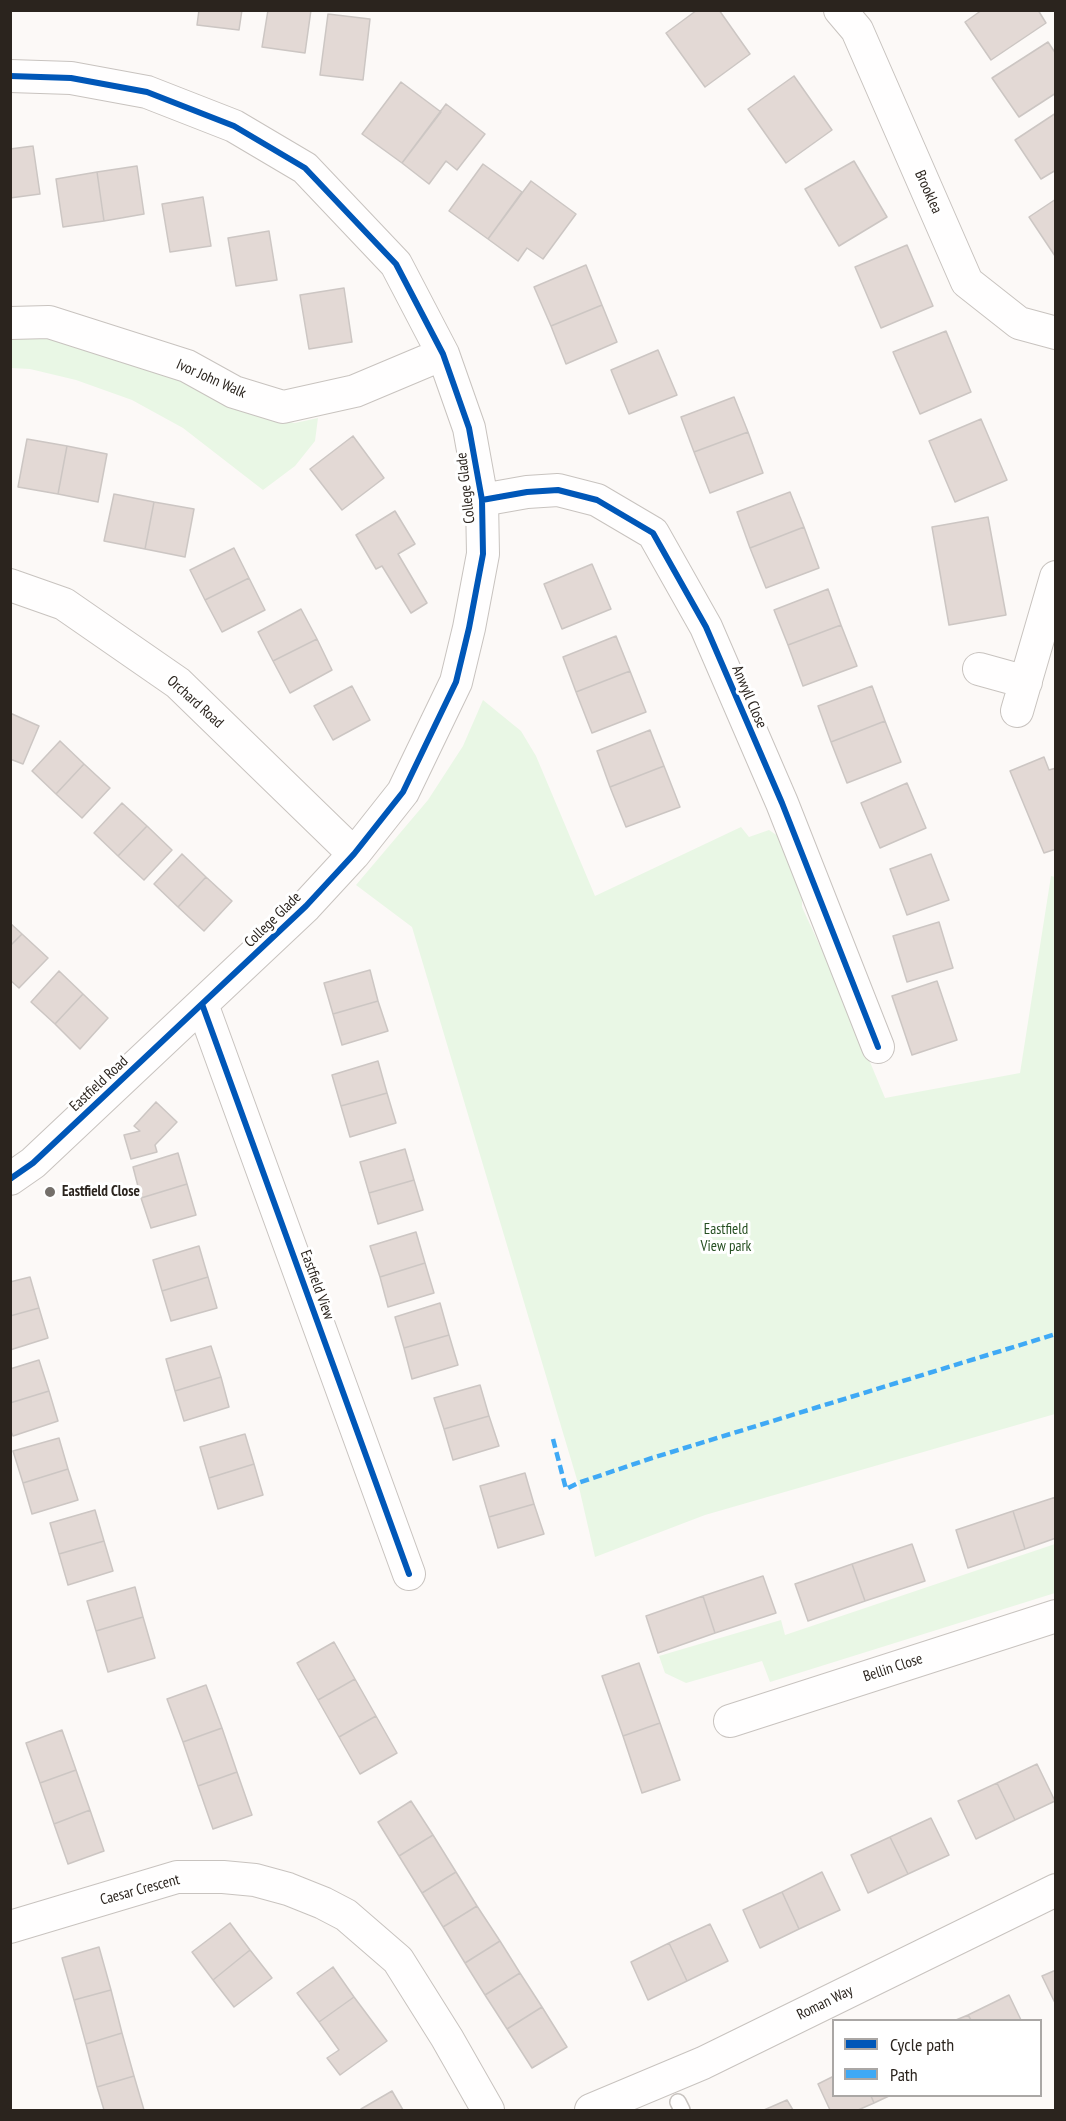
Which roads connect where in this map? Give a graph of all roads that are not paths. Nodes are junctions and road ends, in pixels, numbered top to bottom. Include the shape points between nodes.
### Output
1 (840, 10) edge
2 (10, 76) edge
3 (10, 323) edge
4 (1056, 333) edge
5 (443, 354) junction
6 (482, 500) junction
7 (1056, 577) edge
8 (10, 585) edge
9 (979, 669) dead end
10 (354, 854) junction
11 (202, 1004) junction
12 (878, 1047) dead end
13 (12, 1174) edge
14 (409, 1574) dead end
15 (1056, 1616) edge
16 (730, 1721) dead end
17 (1056, 1890) edge
18 (10, 1927) edge
19 (488, 2110) edge
20 (591, 2110) edge

1 - 4 street, Brooklea via 857,30 967,282 1019,323
2 - 5 street, College Glade via 71,78 147,92 234,126 305,168 396,264
3 - 5 street, Ivor John Walk via 49,322 187,366 234,392 283,407 355,391
5 - 6 street, College Glade via 469,428
6 - 10 street, College Glade via 483,554 456,682 403,792
6 - 12 street, Anwyll Close via 558,490 597,500 653,533 706,627 782,803
7 - 9 street via 1021,696
8 - 10 street, Orchard Road via 64,603 178,683
10 - 11 street, College Glade via 306,906
11 - 13 street, Eastfield Road via 33,1163
11 - 14 street, Eastfield View
15 - 16 street, Bellin Close
17 - 20 street, Roman Way via 703,2063
18 - 19 street, Caesar Crescent via 177,1877 255,1880 288,1889 346,1915 398,1960

